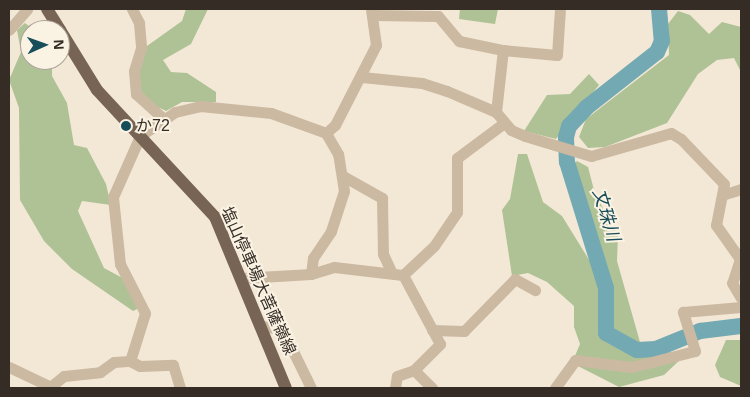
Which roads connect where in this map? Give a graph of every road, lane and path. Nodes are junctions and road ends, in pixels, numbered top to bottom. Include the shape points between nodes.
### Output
1 (27, 9) edge
2 (47, 9) edge
3 (132, 9) edge
4 (560, 9) edge
5 (371, 12) edge
6 (54, 20) edge
7 (9, 30) edge
8 (70, 46) edge
9 (503, 50) junction
10 (362, 77) junction
11 (496, 112) junction
12 (163, 118) junction
13 (504, 123) junction
14 (326, 133) junction
15 (140, 136) junction
16 (343, 176) junction
17 (741, 189) edge
18 (725, 194) junction
19 (391, 271) junction
20 (311, 274) junction
21 (403, 275) junction
22 (243, 278) junction
23 (535, 290) dead end
24 (741, 298) edge
25 (741, 307) edge
26 (262, 326) junction
27 (432, 330) junction
28 (130, 361) junction
29 (9, 366) edge
30 (414, 370) junction
31 (49, 387) edge
32 (180, 388) edge
33 (286, 388) edge
34 (311, 388) edge
35 (395, 388) edge
36 (432, 388) edge
37 (555, 388) edge

1 - 7 street
2 - 6 main road, 塩山停車場大菩薩嶺線
3 - 12 street via 139,23 141,48 134,71 136,94
4 - 9 street via 557,55
5 - 9 street via 434,15 465,44
5 - 10 street via 376,46
8 - 15 main road, 塩山停車場大菩薩嶺線 via 97,90
9 - 11 street
10 - 11 street via 422,83
10 - 14 street via 335,125
11 - 13 street
12 - 14 street via 188,107 229,107 271,113
12 - 15 street
13 - 18 street via 582,154 650,142 671,133 724,184
13 - 21 street via 457,158 457,212 434,246
14 - 16 street
15 - 22 main road, 塩山停車場大菩薩嶺線 via 215,217
15 - 28 street via 113,197 120,264 145,313
16 - 19 street via 382,198 383,254
16 - 20 street via 344,192 331,230 312,258
17 - 18 street
18 - 24 street via 716,225 740,259 732,283
19 - 20 street via 334,267
19 - 21 street
20 - 22 street
21 - 27 street
22 - 26 main road, 塩山停車場大菩薩嶺線
23 - 27 street via 515,279 464,332
25 - 37 street via 683,312 695,350 632,367 575,360
26 - 33 main road, 塩山停車場大菩薩嶺線
26 - 34 street via 276,328 289,343
27 - 30 street via 440,344
28 - 31 street via 114,362 100,372 64,376
28 - 32 street via 140,366 173,365
29 - 31 street
30 - 35 street via 397,376
30 - 36 street

